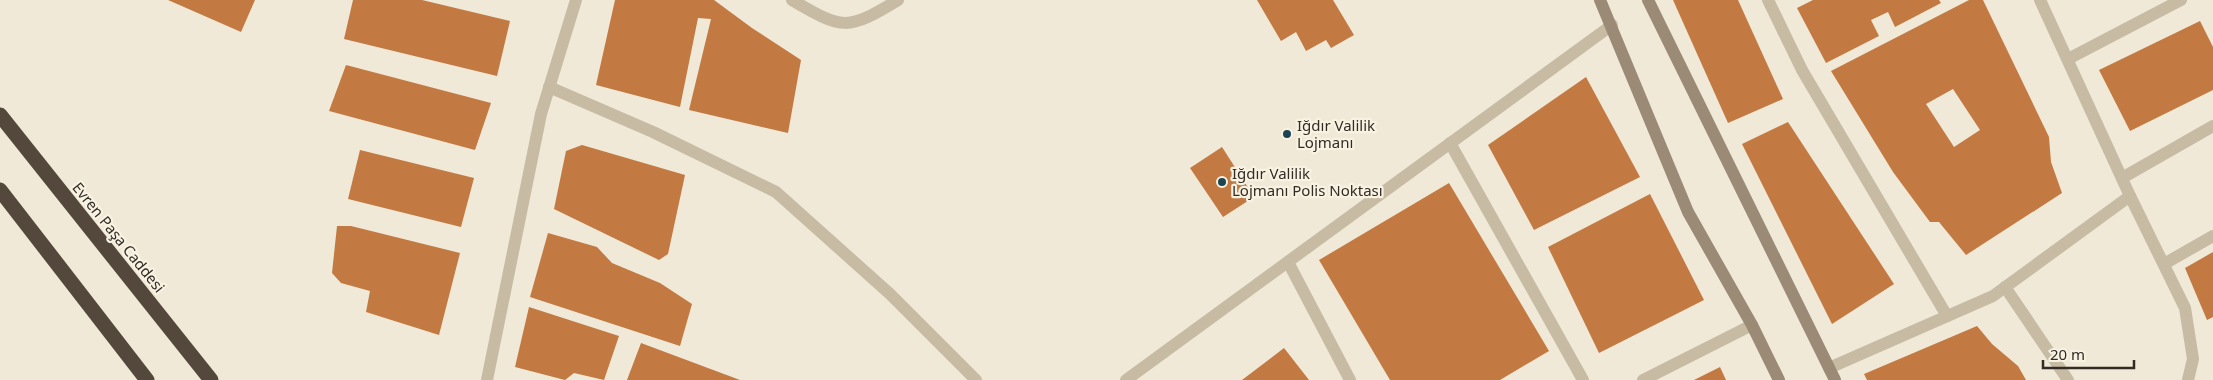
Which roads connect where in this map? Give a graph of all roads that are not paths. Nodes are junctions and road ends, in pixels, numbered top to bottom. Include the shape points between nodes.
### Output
1 (576, 0) edge
2 (792, 0) edge
3 (898, 0) edge
4 (1600, 0) edge
5 (1648, 0) edge
6 (1768, 0) edge
7 (2040, 0) edge
8 (2181, 0) edge
9 (1612, 25) junction
10 (2068, 60) junction
11 (549, 87) junction
12 (0, 115) edge
13 (2213, 126) edge
14 (1450, 144) junction
15 (2122, 178) junction
16 (0, 190) edge
17 (2130, 196) junction
18 (2213, 236) edge
19 (1288, 262) junction
20 (2164, 264) junction
21 (2005, 287) junction
22 (1947, 316) junction
23 (1752, 325) junction
24 (1829, 368) junction
25 (147, 380) edge
26 (211, 380) edge
27 (487, 380) edge
28 (976, 380) edge
29 (1126, 380) edge
30 (1350, 380) edge
31 (1583, 380) edge
32 (1643, 380) edge
33 (1779, 380) edge
34 (1835, 380) edge
35 (2068, 380) edge
36 (2188, 380) edge

1 - 11 street
2 - 3 street via 826,20 848,24 873,16
4 - 9 street
5 - 24 street
6 - 22 street via 1802,70
7 - 10 street
8 - 10 street
9 - 14 street
9 - 23 street via 1688,212
10 - 15 street
11 - 27 street
11 - 28 street via 653,132 776,192 890,294
12 - 26 highway, Evren Paşa Caddesi
13 - 15 street
14 - 19 street
14 - 31 street
15 - 17 street
16 - 25 highway
17 - 20 street
17 - 21 street
18 - 20 street
19 - 29 street
19 - 30 street
20 - 36 street via 2185,308 2193,360
21 - 22 street via 1993,296
21 - 35 street
22 - 24 street
23 - 32 street
23 - 33 street
24 - 34 street

